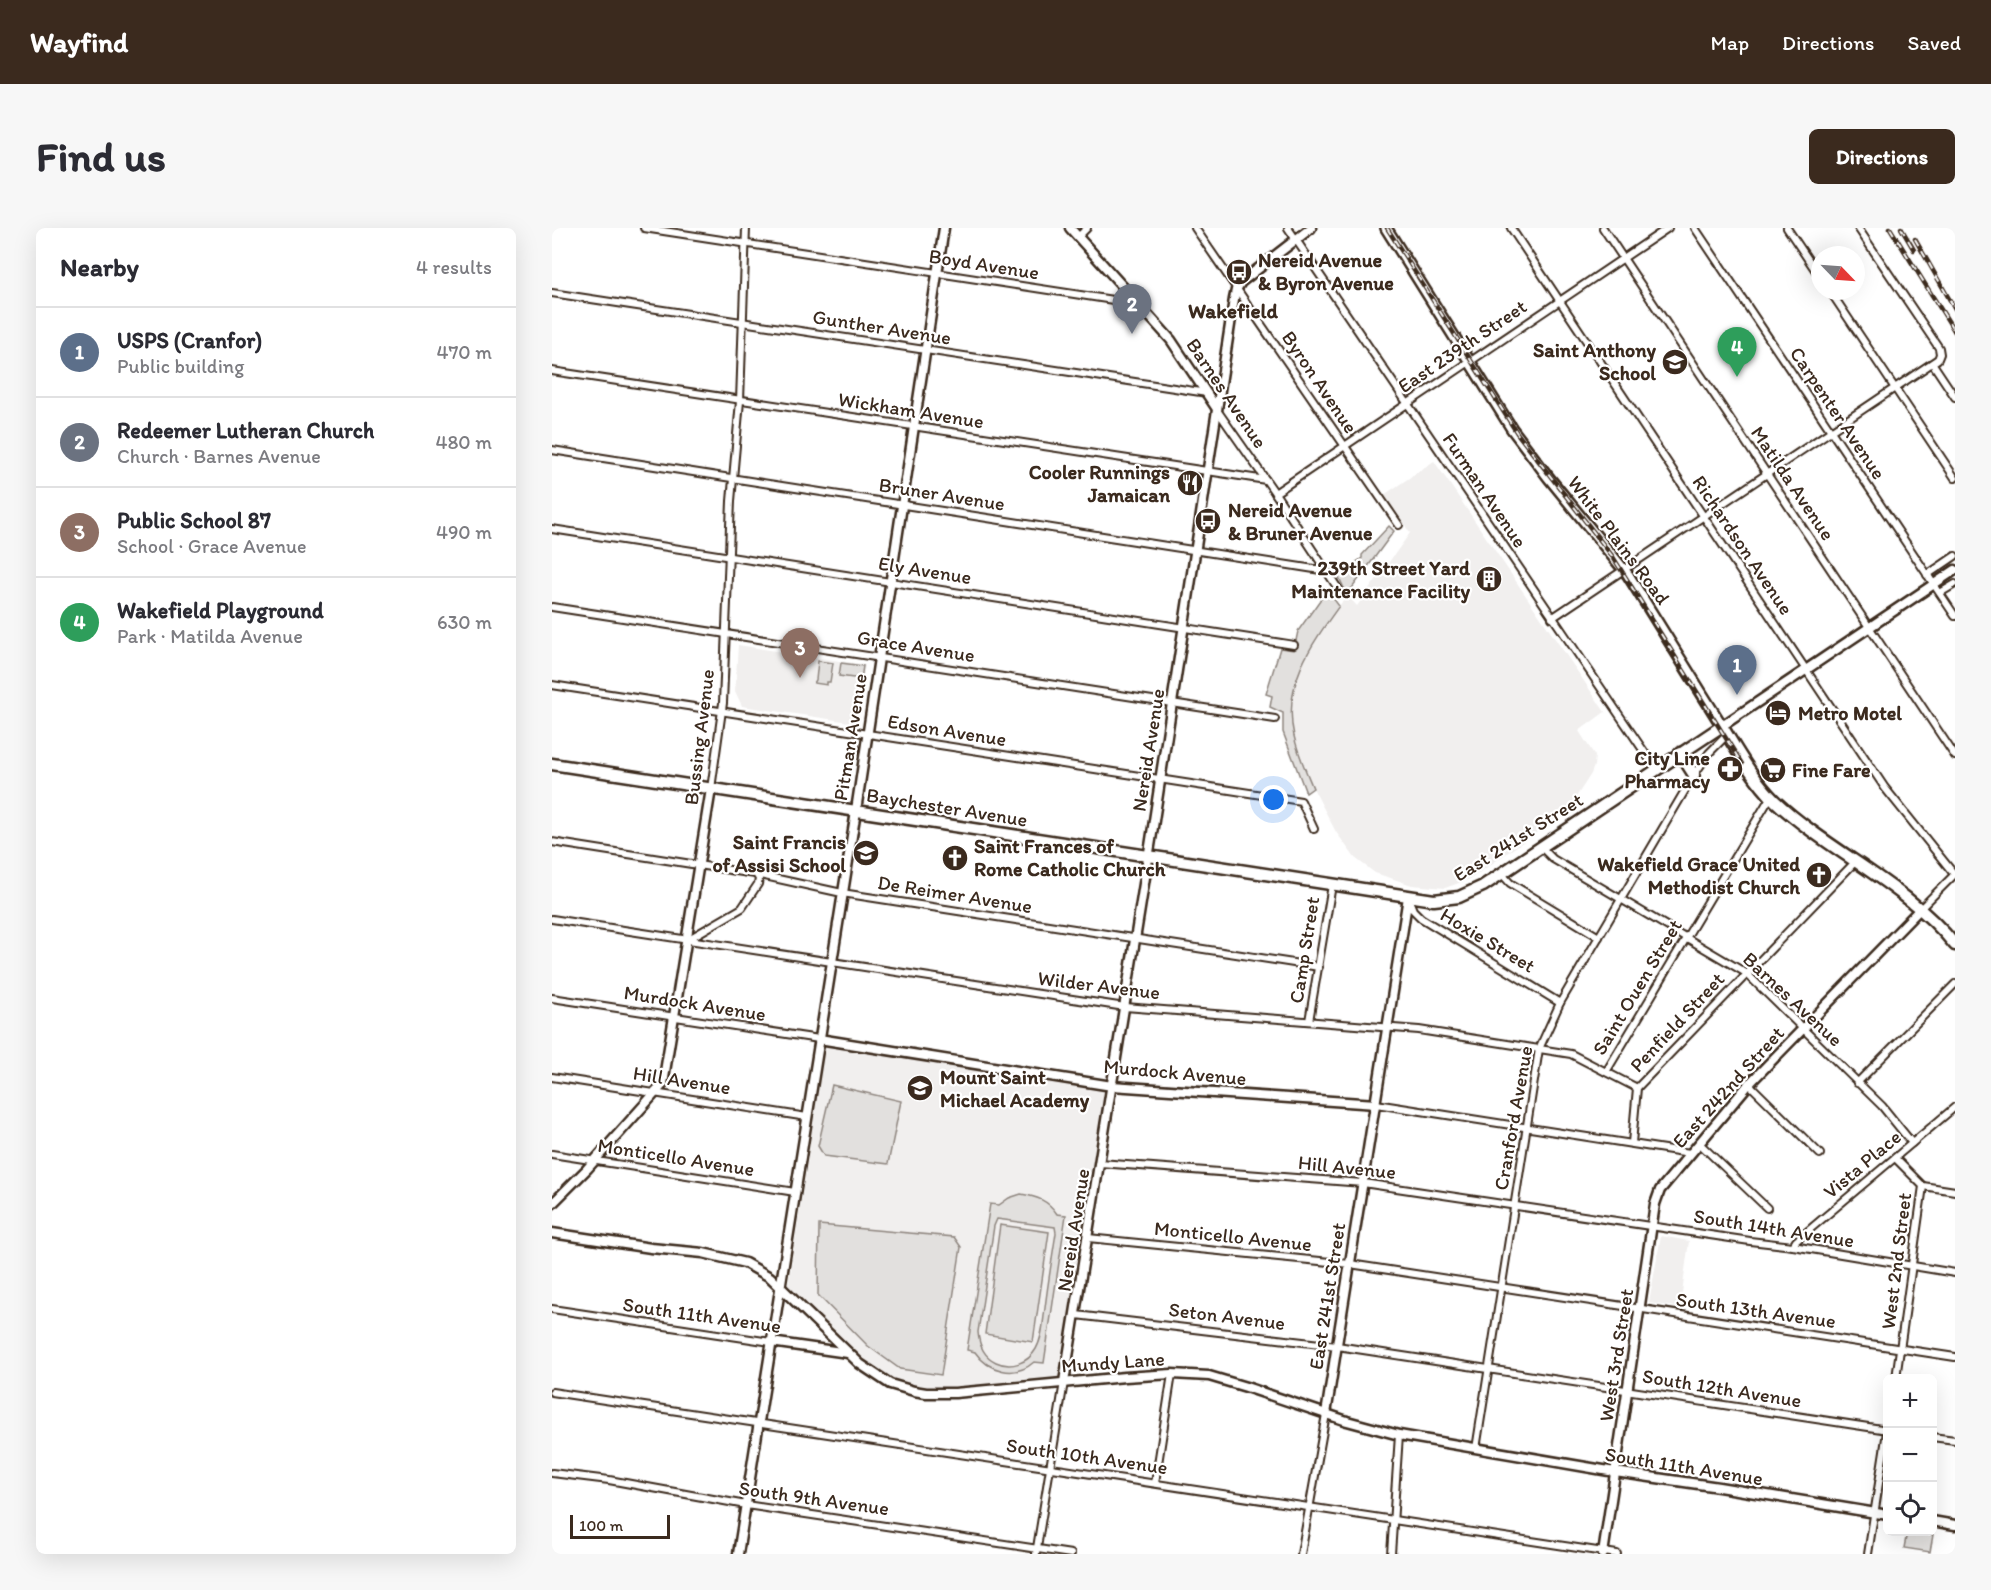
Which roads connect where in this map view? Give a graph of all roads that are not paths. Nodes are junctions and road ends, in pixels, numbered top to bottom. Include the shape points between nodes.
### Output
1 (644, 228) edge
2 (746, 228) edge
3 (944, 228) edge
4 (1070, 228) edge
5 (1087, 228) edge
6 (1195, 228) edge
7 (1288, 228) edge
8 (1311, 228) edge
9 (1386, 228) edge
10 (1511, 228) edge
11 (1603, 228) edge
12 (1668, 228) edge
13 (1695, 228) edge
14 (1787, 228) edge
15 (1858, 228) edge
16 (1078, 237) junction
17 (1296, 240) junction
18 (744, 244) junction
19 (1624, 258) junction
20 (1811, 264) edge
21 (938, 274) junction
22 (1236, 290) junction
23 (552, 293) edge
24 (1559, 300) junction
25 (1836, 300) edge
26 (1140, 305) junction
27 (743, 322) junction
28 (926, 351) junction
29 (1470, 362) junction
30 (1933, 364) junction
31 (552, 371) edge
32 (1895, 389) junction
33 (1207, 393) junction
34 (1955, 397) edge
35 (741, 400) junction
36 (1407, 404) junction
37 (1217, 410) junction
38 (914, 428) junction
39 (1831, 432) junction
40 (1343, 446) junction
41 (552, 450) edge
42 (1207, 473) junction
43 (1767, 475) junction
44 (732, 478) junction
45 (1955, 478) edge
46 (1266, 480) junction
47 (1275, 493) junction
48 (902, 504) junction
49 (1704, 517) junction
50 (1399, 525) dead end
51 (552, 529) edge
52 (1195, 550) junction
53 (1955, 556) edge
54 (728, 557) junction
55 (1624, 570) junction
56 (1955, 570) edge
57 (1327, 571) junction
58 (1927, 575) junction
59 (890, 582) junction
60 (1934, 584) junction
61 (1955, 584) edge
62 (1339, 590) dead end
63 (1940, 593) junction
64 (552, 607) edge
65 (1955, 616) edge
66 (1552, 618) junction
67 (1870, 626) junction
68 (1183, 627) junction
69 (726, 634) junction
70 (1294, 645) dead end
71 (879, 657) junction
72 (1806, 669) junction
73 (552, 686) edge
74 (1172, 702) junction
75 (721, 712) junction
76 (1275, 719) dead end
77 (1725, 730) junction
78 (867, 734) junction
79 (1680, 753) junction
80 (1955, 756) edge
81 (552, 764) edge
82 (1656, 769) junction
83 (1694, 775) junction
84 (1159, 780) junction
85 (711, 789) junction
86 (1771, 796) junction
87 (855, 811) junction
88 (1314, 830) dead end
89 (552, 842) edge
90 (1541, 846) junction
91 (1149, 857) junction
92 (1856, 861) junction
93 (698, 865) junction
94 (1501, 873) junction
95 (755, 874) junction
96 (1955, 874) edge
97 (1332, 885) junction
98 (842, 893) junction
99 (1408, 897) junction
100 (1622, 899) junction
101 (1920, 909) junction
102 (552, 919) edge
103 (1599, 937) junction
104 (1686, 937) junction
105 (1136, 939) junction
106 (686, 940) junction
107 (1955, 945) edge
108 (831, 962) junction
109 (1318, 967) junction
110 (1746, 973) junction
111 (1955, 984) edge
112 (552, 998) edge
113 (1560, 1003) junction
114 (1125, 1007) junction
115 (674, 1017) junction
116 (1310, 1021) junction
117 (1388, 1026) junction
118 (1802, 1029) junction
119 (819, 1039) junction
120 (1539, 1049) junction
121 (1606, 1071) junction
122 (552, 1077) edge
123 (1857, 1083) junction
124 (1749, 1084) junction
125 (1112, 1086) junction
126 (1637, 1088) junction
127 (656, 1092) junction
128 (1376, 1104) junction
129 (1955, 1107) edge
130 (807, 1117) junction
131 (1527, 1127) junction
132 (1632, 1143) junction
133 (1699, 1143) junction
134 (1912, 1143) junction
135 (1690, 1153) junction
136 (552, 1154) edge
137 (1820, 1154) dead end
138 (1895, 1158) junction
139 (594, 1161) junction
140 (1100, 1163) junction
141 (1363, 1183) junction
142 (1923, 1186) junction
143 (1955, 1191) edge
144 (795, 1192) junction
145 (1657, 1197) joint
146 (552, 1204) edge
147 (1515, 1206) junction
148 (1767, 1208) dead end
149 (1589, 1216) joint
150 (1652, 1226) junction
151 (552, 1233) edge
152 (1088, 1238) junction
153 (1793, 1246) junction
154 (1350, 1264) junction
155 (1912, 1267) junction
156 (1955, 1273) edge
157 (781, 1287) junction
158 (1502, 1287) junction
159 (1552, 1295) joint
160 (552, 1309) edge
161 (1639, 1309) junction
162 (1076, 1315) junction
163 (771, 1342) junction
164 (1337, 1346) junction
165 (1901, 1348) junction
166 (848, 1353) junction
167 (1955, 1357) edge
168 (1489, 1369) junction
169 (1515, 1373) joint
170 (1172, 1374) junction
171 (1897, 1374) edge
172 (1064, 1382) junction
173 (1628, 1391) junction
174 (552, 1392) edge
175 (1326, 1414) junction
176 (759, 1423) junction
177 (1883, 1427) edge
178 (1399, 1435) junction
179 (1937, 1438) edge
180 (1955, 1440) edge
181 (1476, 1449) junction
182 (1883, 1456) edge
183 (1049, 1468) junction
184 (1615, 1472) junction
185 (552, 1473) edge
186 (1155, 1483) junction
187 (746, 1505) junction
188 (1309, 1507) junction
189 (1875, 1513) junction
190 (1883, 1514) edge
191 (1393, 1521) junction
192 (1937, 1522) edge
193 (1955, 1525) edge
194 (1036, 1552) edge
195 (1603, 1553) edge
196 (738, 1554) edge
197 (1071, 1554) edge
198 (1301, 1554) edge
199 (1391, 1554) edge
200 (1617, 1554) edge
201 (1868, 1554) edge

1 - 18 street, Boyd Avenue
2 - 18 street, Bussing Avenue
3 - 21 street, Pitman Avenue
4 - 16 street, Barnes Avenue
5 - 16 street
6 - 22 street, Byron Avenue
7 - 17 street, Furman Avenue
8 - 17 street
9 - 29 main road, White Plains Road
10 - 24 street, Richardson Avenue
11 - 19 street, Matilda Avenue
12 - 19 street, East 239th Street
13 - 39 street, Carpenter Avenue
14 - 20 street
15 - 30 street via 1940,351
16 - 26 street, Barnes Avenue
17 - 22 street
17 - 36 street, Furman Avenue
18 - 21 street, Boyd Avenue
18 - 27 street, Bussing Avenue
19 - 24 street, East 239th Street
19 - 43 street, Matilda Avenue
21 - 26 street, Boyd Avenue
21 - 28 street, Pitman Avenue
22 - 37 street, Nereid Avenue
22 - 40 street, Byron Avenue
23 - 27 street, Gunther Avenue
24 - 29 street, East 239th Street
24 - 49 street, Richardson Avenue
25 - 32 street
26 - 33 street, Barnes Avenue via 1171,340
27 - 28 street, Gunther Avenue
27 - 35 street, Bussing Avenue
28 - 33 street, Gunther Avenue
28 - 38 street, Pitman Avenue
29 - 36 street, East 239th Street
29 - 55 main road, White Plains Road via 1530,454
30 - 32 street
30 - 34 street
31 - 35 street, Wickham Avenue
32 - 39 street
32 - 45 street
33 - 37 street, Barnes Avenue
35 - 38 street, Wickham Avenue
35 - 44 street, Bussing Avenue
36 - 40 street, East 239th Street
36 - 66 street, Furman Avenue
37 - 42 street, Nereid Avenue
37 - 46 street, Barnes Avenue
38 - 42 street, Wickham Avenue
38 - 48 street, Pitman Avenue
39 - 43 street
39 - 58 street, Carpenter Avenue
40 - 47 street, East 239th Street
40 - 50 street, Byron Avenue
41 - 44 street, Bruner Avenue
42 - 46 street, Wickham Avenue
42 - 52 street, Nereid Avenue
43 - 49 street
43 - 67 street, Matilda Avenue
44 - 48 street, Bruner Avenue
44 - 54 street, Bussing Avenue
46 - 47 street, Barnes Avenue
47 - 57 street, Barnes Avenue
48 - 52 street, Bruner Avenue
48 - 59 street, Pitman Avenue
49 - 55 street
49 - 72 street, Richardson Avenue
51 - 54 street, Ely Avenue
52 - 57 street, Bruner Avenue
52 - 68 street, Nereid Avenue
53 - 58 street
54 - 59 street, Ely Avenue
54 - 69 street, Bussing Avenue
55 - 66 street
55 - 77 main road, White Plains Road
56 - 60 street, East 241st Street
57 - 62 street, Barnes Avenue
58 - 60 street, Carpenter Avenue
59 - 68 street, Ely Avenue
59 - 71 street, Pitman Avenue
60 - 63 street, Carpenter Avenue
60 - 67 street, East 241st Street
61 - 63 street
63 - 65 street, Carpenter Avenue
64 - 69 street, Grace Avenue
66 - 82 street, Furman Avenue
67 - 72 street, East 241st Street
67 - 80 street, Matilda Avenue
68 - 70 street, Ely Avenue
68 - 74 street, Nereid Avenue
69 - 71 street, Grace Avenue
69 - 75 street, Bussing Avenue
71 - 74 street, Grace Avenue
71 - 78 street, Pitman Avenue
72 - 77 street, East 241st Street
72 - 96 street, Richardson Avenue via 1886,788
73 - 75 street, Edson Avenue
74 - 76 street, Grace Avenue
74 - 84 street, Nereid Avenue
75 - 78 street, Edson Avenue
75 - 85 street, Bussing Avenue
77 - 79 main road, East 241st Street
77 - 83 street, Cranford Avenue
77 - 86 main road, White Plains Road
78 - 84 street, Edson Avenue
78 - 87 street, Pitman Avenue
79 - 82 main road, East 241st Street
79 - 83 main road
81 - 85 main road, Baychester Avenue
82 - 90 main road, East 241st Street
83 - 100 street, Cranford Avenue
84 - 88 street, Edson Avenue via 1301,801
84 - 91 street, Nereid Avenue
85 - 87 main road, Baychester Avenue
85 - 93 street, Bussing Avenue
86 - 92 main road, White Plains Road
86 - 104 street, Saint Ouen Street
87 - 91 main road, Baychester Avenue
87 - 98 street, Pitman Avenue
89 - 93 street, De Reimer Avenue
90 - 94 main road, East 241st Street
90 - 100 street, Barnes Avenue via 1551,857
91 - 97 main road, Baychester Avenue
91 - 105 street, Nereid Avenue
92 - 101 main road, White Plains Road
92 - 110 street, Penfield Street
93 - 95 street, De Reimer Avenue
93 - 106 street, Bussing Avenue
94 - 99 main road, East 241st Street via 1459,897
94 - 103 street via 1510,883
95 - 98 street, De Reimer Avenue
95 - 106 street via 758,884 742,908
96 - 101 street, East 242nd Street
97 - 99 main road, Baychester Avenue
97 - 109 street, Camp Street
98 - 105 street, De Reimer Avenue
98 - 108 street, Pitman Avenue
99 - 113 street, Hoxie Street via 1421,918
99 - 117 street, East 241st Street
100 - 103 street, Cranford Avenue
100 - 104 street, Barnes Avenue
101 - 107 main road, White Plains Road
101 - 118 street, East 242nd Street
102 - 106 street, Wilder Avenue
103 - 113 street, Cranford Avenue
104 - 110 street, Barnes Avenue
104 - 121 street, Saint Ouen Street
105 - 109 street, De Reimer Avenue
105 - 114 street, Nereid Avenue
106 - 108 street, Wilder Avenue
106 - 115 street, Bussing Avenue
108 - 114 street, Wilder Avenue
108 - 119 street, Pitman Avenue
109 - 116 street, Camp Street
110 - 118 street, Barnes Avenue
110 - 126 street, Penfield Street
111 - 123 street
112 - 115 street, Murdock Avenue
113 - 120 street, Cranford Avenue
114 - 116 street, Wilder Avenue
114 - 125 street, Nereid Avenue
115 - 119 street, Murdock Avenue
115 - 127 street, Bussing Avenue via 663,1084
116 - 117 street, Wilder Avenue
117 - 120 street, Wilder Avenue
117 - 128 street, East 241st Street
118 - 123 street, Barnes Avenue
118 - 124 street, East 242nd Street
119 - 125 street, Murdock Avenue
119 - 130 street, Pitman Avenue
120 - 121 street, Wilder Avenue via 1571,1054
120 - 131 street, Cranford Avenue
121 - 126 street, Wilder Avenue
122 - 127 street, Hill Avenue
123 - 134 street, Barnes Avenue
124 - 133 street, East 242nd Street
124 - 137 street
125 - 128 street, Murdock Avenue
125 - 140 street, Nereid Avenue
126 - 132 street, Penfield Street
127 - 130 street, Hill Avenue
127 - 139 street, Bussing Avenue
128 - 131 street, Murdock Avenue
128 - 141 street, East 241st Street
129 - 134 street, Vista Place
130 - 144 street, Pitman Avenue
131 - 132 street, Murdock Avenue
131 - 147 street, Cranford Avenue
132 - 135 street, Murdock Avenue
133 - 135 street, East 242nd Street
133 - 148 street
134 - 138 street, Vista Place
135 - 145 street, East 242nd Street
136 - 139 street, Monticello Avenue
138 - 142 street, West 2nd Street
138 - 153 street, Vista Place
139 - 144 street, Monticello Avenue
139 - 146 street, Bussing Avenue
140 - 141 street, Hill Avenue
140 - 152 street, Nereid Avenue
141 - 147 street, Hill Avenue
141 - 154 street, East 241st Street
142 - 143 street
142 - 155 street, West 2nd Street
144 - 157 street, Pitman Avenue
145 - 150 street, West 3rd Street
147 - 149 street, Hill Avenue
147 - 158 street, Cranford Avenue
149 - 150 street, South 14th Avenue
150 - 153 street, South 14th Avenue
150 - 161 street, West 3rd Street
151 - 157 street, Mundy Lane via 731,1258 763,1272
152 - 154 street, Monticello Avenue
152 - 162 street, Nereid Avenue
153 - 155 street, South 14th Avenue
154 - 158 street, Monticello Avenue
154 - 164 street, East 241st Street
155 - 156 street, South 14th Avenue
155 - 165 street, West 2nd Street
157 - 163 street, Pitman Avenue
157 - 166 street, Mundy Lane
158 - 159 street, Monticello Avenue
158 - 168 street, Cranford Avenue
159 - 161 street, South 13th Avenue
160 - 163 street, South 11th Avenue
161 - 165 street, South 13th Avenue
161 - 173 street, West 3rd Street
162 - 164 street, Seton Avenue
162 - 172 street, Nereid Avenue
163 - 166 street, South 11th Avenue
163 - 176 street, Pitman Avenue
164 - 168 street, Seton Avenue
164 - 175 street, East 241st Street
165 - 167 street, South 13th Avenue
165 - 171 street, West 2nd Street
166 - 172 street, Mundy Lane via 880,1379 926,1393
168 - 169 street, Seton Avenue
168 - 181 street, Cranford Avenue
169 - 173 street, South 12th Avenue
170 - 172 street, Mundy Lane
170 - 175 street, Mundy Lane via 1209,1376
170 - 186 street
172 - 183 street
173 - 177 street, South 12th Avenue
173 - 184 street, West 3rd Street
174 - 176 street, South 10th Avenue
175 - 178 street, Mundy Lane
175 - 188 street
176 - 183 street, South 10th Avenue
176 - 187 street, Pitman Avenue
178 - 181 street, Mundy Lane
178 - 191 street
179 - 180 street
181 - 184 street, South 11th Avenue
182 - 189 street
183 - 186 street, South 10th Avenue
183 - 194 street
184 - 189 street, South 11th Avenue
184 - 195 street, West 3rd Street
185 - 187 street, South 9th Avenue
186 - 188 street, South 10th Avenue
187 - 194 street, South 9th Avenue
187 - 196 street, Pitman Avenue
188 - 191 street, South 10th Avenue
188 - 198 street
189 - 190 street, South 11th Avenue
189 - 201 street
191 - 195 street, South 10th Avenue
191 - 199 street
192 - 193 street
194 - 197 street, South 9th Avenue
195 - 200 street, South 10th Avenue

